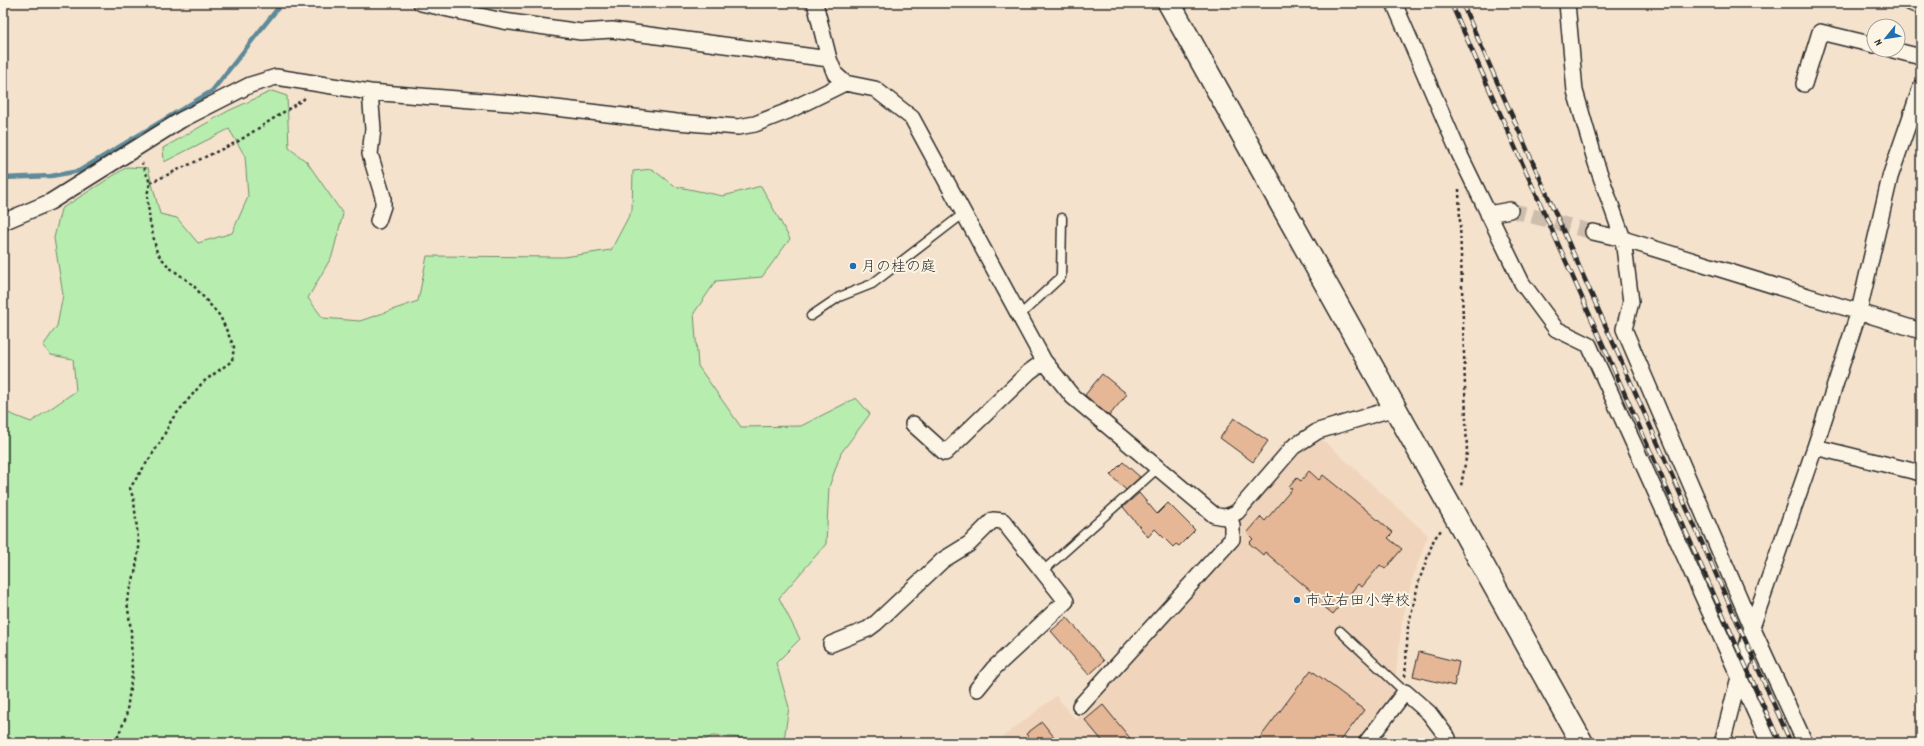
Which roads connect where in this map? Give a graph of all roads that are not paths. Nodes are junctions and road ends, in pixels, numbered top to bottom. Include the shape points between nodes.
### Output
1 (421, 3) edge
2 (815, 3) edge
3 (1169, 3) edge
4 (1394, 3) edge
5 (1567, 3) edge
6 (1911, 3) edge
7 (1921, 6) edge
8 (1866, 43) edge
9 (1906, 53) edge
10 (1921, 57) edge
11 (829, 59) junction
12 (845, 83) junction
13 (1804, 84) dead end
14 (1921, 87) edge
15 (370, 92) junction
16 (1510, 210) tunnel mouth
17 (964, 214) junction
18 (1488, 214) junction
19 (1062, 218) dead end
20 (378, 221) dead end
21 (3, 222) edge
22 (1593, 232) tunnel mouth
23 (1623, 239) junction
24 (1859, 311) junction
25 (811, 316) dead end
26 (1019, 316) junction
27 (1921, 331) edge
28 (1044, 360) junction
29 (1395, 408) junction
30 (913, 424) dead end
31 (1815, 447) junction
32 (1158, 468) junction
33 (1921, 473) edge
34 (1229, 517) junction
35 (1043, 571) junction
36 (1752, 627) junction
37 (1340, 631) dead end
38 (831, 644) dead end
39 (1739, 675) junction
40 (976, 689) dead end
41 (1405, 692) junction
42 (1080, 706) dead end
43 (1366, 743) edge
44 (1449, 743) edge
45 (1582, 743) edge
46 (1722, 743) edge
47 (1770, 743) edge
48 (1805, 743) edge

1 - 11 street via 503,21 581,32 612,30
2 - 11 street
3 - 29 street
4 - 18 street
5 - 23 street via 1575,91 1596,163
6 - 7 street
8 - 13 street via 1820,32
9 - 10 street
11 - 12 street via 835,74
12 - 15 street via 788,111 755,124 738,127 521,104
12 - 17 street via 875,89 912,118
14 - 24 street via 1890,177
15 - 20 street via 373,129 370,154 383,197
15 - 21 street via 276,77 250,85 181,120 50,202
16 - 18 street
17 - 25 lane via 872,284 839,297
17 - 26 street
18 - 39 street via 1522,283 1556,329 1589,345
19 - 26 lane via 1061,277
22 - 23 street
23 - 24 street
23 - 36 street via 1631,302 1624,329
24 - 27 street
24 - 31 street
26 - 28 street
28 - 30 street via 945,453
28 - 32 street via 1073,397
29 - 34 street via 1318,431 1293,447 1237,512
29 - 45 street
31 - 33 street
31 - 36 street
32 - 34 street via 1214,515
32 - 35 lane
34 - 42 street via 1232,539
35 - 38 street via 1003,521 993,520 969,544 943,560 876,623 868,629
35 - 40 street via 1066,601 994,668
36 - 39 street
36 - 48 street
37 - 41 lane
39 - 46 street
39 - 47 street
41 - 43 street
41 - 44 street via 1429,713

